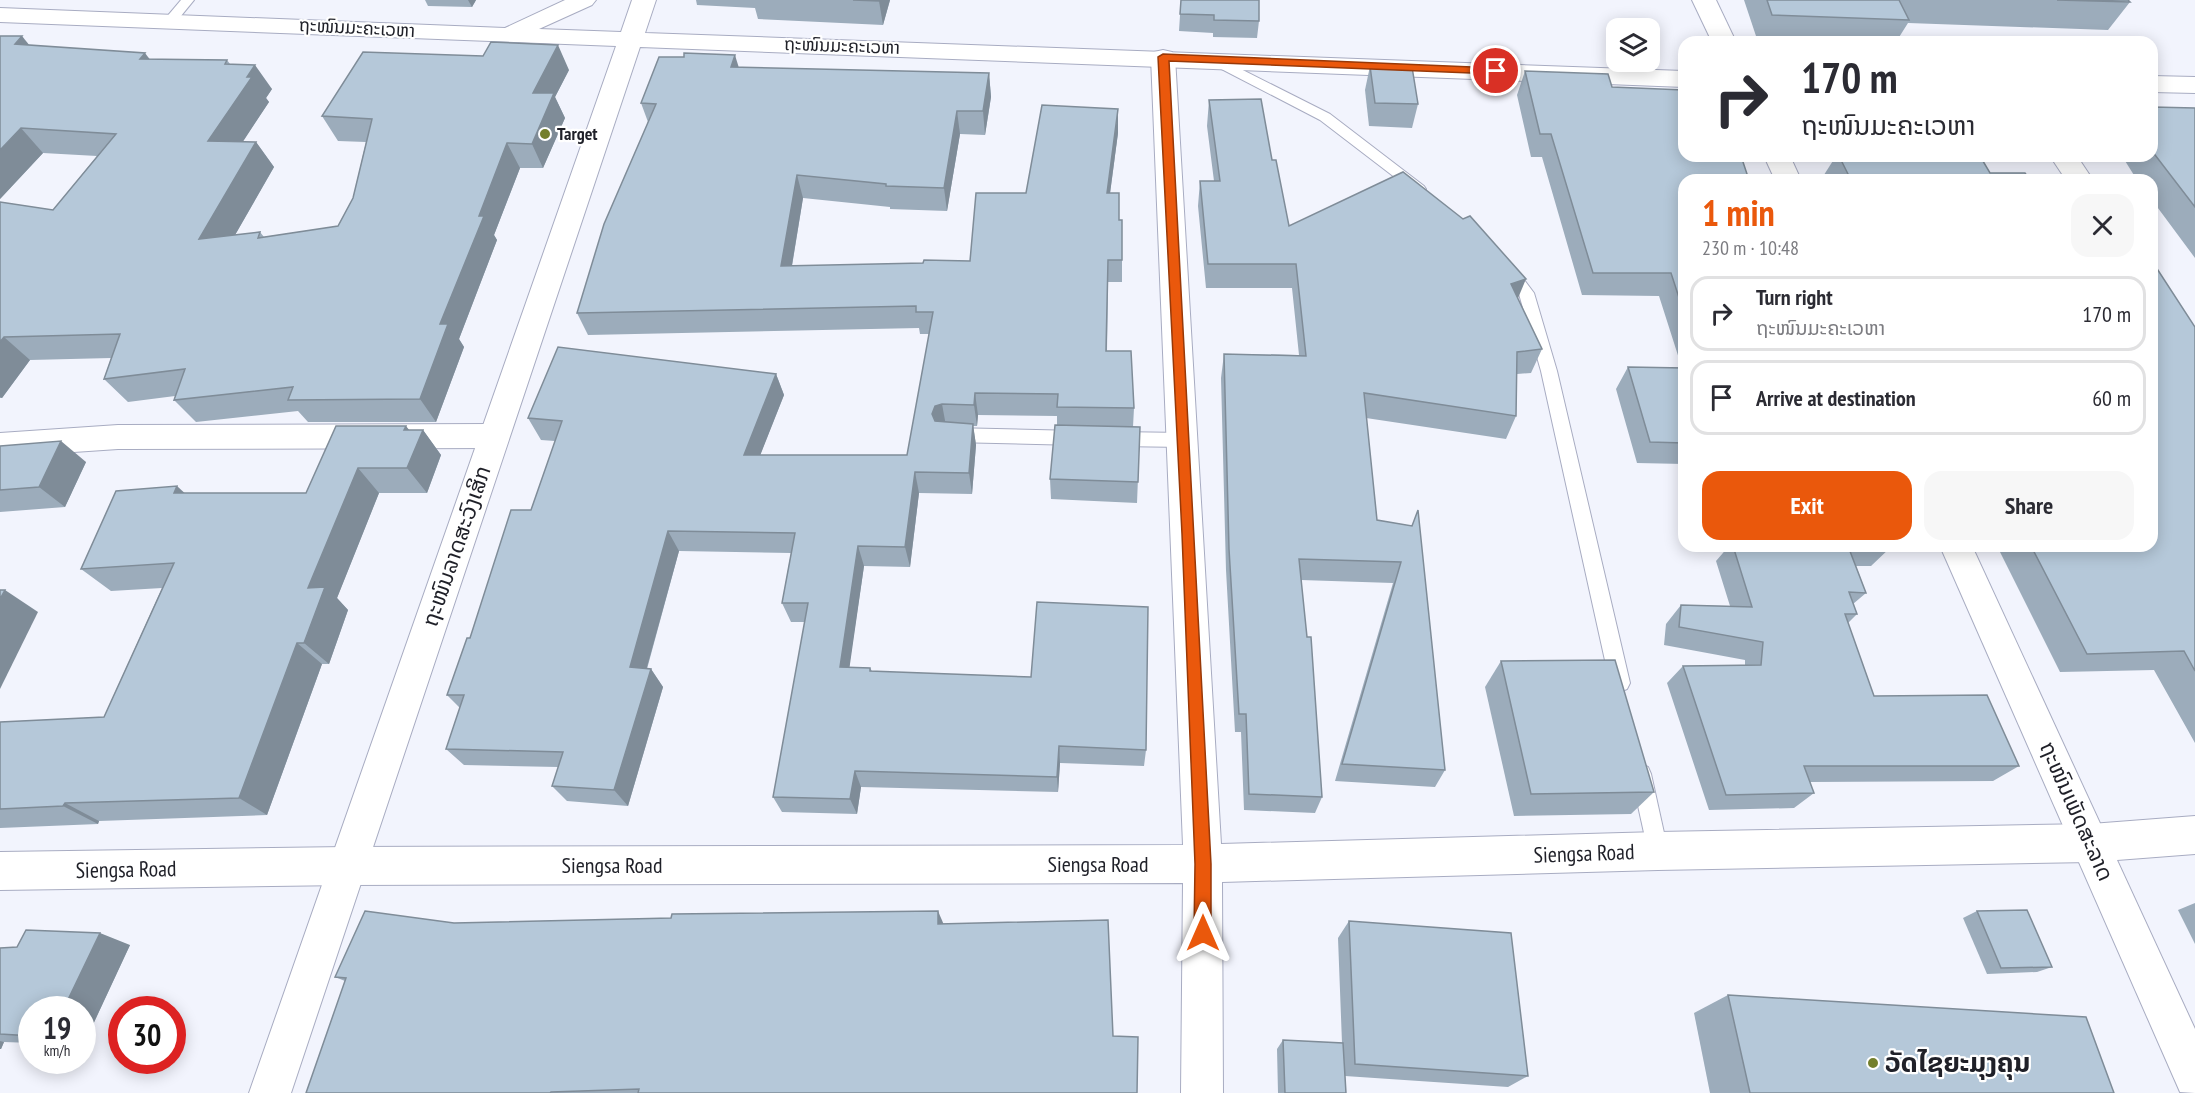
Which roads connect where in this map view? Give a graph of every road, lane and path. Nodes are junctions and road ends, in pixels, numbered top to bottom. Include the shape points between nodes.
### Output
1 (189, 0) edge
2 (584, 0) edge
3 (644, 0) edge
4 (1704, 0) edge
5 (0, 15) edge
6 (171, 19) junction
7 (507, 35) junction
8 (1721, 36) edge
9 (630, 38) junction
10 (1163, 57) junction
11 (1214, 59) junction
12 (1678, 79) edge
13 (2158, 84) edge
14 (2195, 85) edge
15 (1429, 197) edge
16 (1499, 258) edge
17 (946, 435) edge
18 (493, 436) junction
19 (1184, 440) junction
20 (0, 445) edge
21 (1959, 552) edge
22 (1624, 699) edge
23 (1637, 757) edge
24 (2195, 835) edge
25 (2091, 843) junction
26 (1658, 850) junction
27 (1203, 864) junction
28 (346, 866) junction
29 (0, 871) edge
30 (2195, 1077) edge
31 (270, 1093) edge
32 (1202, 1093) edge

1 - 6 lane
2 - 7 street
3 - 9 street, ຖະໜົນລາດສະວົງເສິກ
4 - 8 street
5 - 6 street, ຖະໜົນມະຄະເວຫາ
6 - 7 street, ຖະໜົນມະຄະເວຫາ
7 - 9 street, ຖະໜົນມະຄະເວຫາ
9 - 10 street, ຖະໜົນມະຄະເວຫາ
9 - 18 street, ຖະໜົນລາດສະວົງເສິກ
10 - 11 street, ຖະໜົນມະຄະເວຫາ
10 - 19 street
11 - 12 street, ຖະໜົນມະຄະເວຫາ
11 - 15 lane via 1325,117
13 - 14 street
16 - 22 lane via 1526,293 1550,371
17 - 19 lane
18 - 20 street via 118,437
18 - 28 street, ຖະໜົນລາດສະວົງເສິກ
19 - 27 street
21 - 25 street, ຖະໜົນເພັດສະລາດ
23 - 26 lane
24 - 25 street, Siengsa Road
25 - 26 street, Siengsa Road
25 - 30 street, ຖະໜົນເພັດສະລາດ
26 - 27 street, Siengsa Road
27 - 28 street, Siengsa Road
27 - 32 street
28 - 29 street, Siengsa Road
28 - 31 street, ຖະໜົນລາດສະວົງເສິກ

